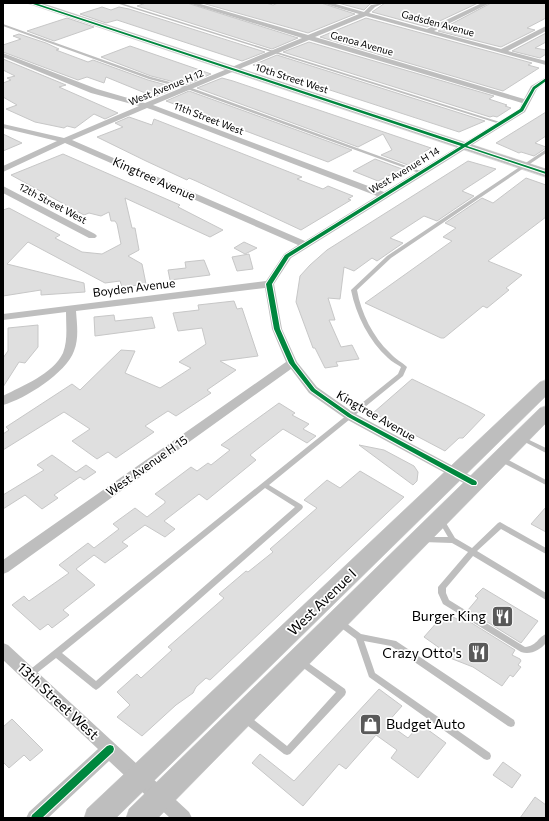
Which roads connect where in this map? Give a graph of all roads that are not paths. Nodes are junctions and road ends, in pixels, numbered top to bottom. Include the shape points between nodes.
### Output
1 (32, 3) edge
2 (118, 3) edge
3 (191, 3) edge
4 (325, 3) edge
5 (381, 3) edge
6 (487, 3) edge
7 (365, 14) junction
8 (3, 25) edge
9 (546, 28) edge
10 (428, 31) junction
11 (308, 38) junction
12 (502, 51) junction
13 (275, 52) junction
14 (3, 55) edge
15 (546, 63) edge
16 (234, 69) junction
17 (546, 79) edge
18 (188, 88) junction
19 (527, 102) junction
20 (147, 106) junction
21 (502, 123) junction
22 (3, 126) edge
23 (66, 141) junction
24 (463, 146) junction
25 (546, 151) edge
26 (524, 166) junction
27 (3, 169) edge
28 (421, 172) junction
29 (546, 173) edge
30 (3, 189) edge
31 (383, 195) junction
32 (92, 236) dead end
33 (304, 244) junction
34 (269, 284) junction
35 (71, 309) junction
36 (3, 317) edge
37 (292, 363) junction
38 (546, 386) edge
39 (3, 401) edge
40 (546, 412) edge
41 (350, 416) junction
42 (520, 438) junction
43 (546, 451) edge
44 (499, 458) junction
45 (465, 478) junction
46 (546, 482) edge
47 (264, 485) junction
48 (440, 517) junction
49 (392, 534) junction
50 (417, 540) junction
51 (453, 540) junction
52 (546, 551) edge
53 (472, 552) junction
54 (3, 568) edge
55 (546, 597) edge
56 (336, 620) junction
57 (359, 637) junction
58 (546, 637) edge
59 (3, 650) edge
60 (56, 653) junction
61 (298, 659) junction
62 (30, 674) junction
63 (242, 715) junction
64 (511, 723) dead end
65 (110, 749) junction
66 (487, 756) dead end
67 (139, 777) junction
68 (160, 797) junction
69 (34, 818) edge
70 (97, 818) edge
71 (139, 818) edge
72 (183, 818) edge

1 - 16 main road, 10th Street West
2 - 13 lane
3 - 11 street, Genoa Avenue
4 - 7 street, Gadsden Avenue
5 - 7 street, West Avenue H 12 via 373,6
6 - 10 street
7 - 10 street, Gadsden Avenue
7 - 11 street, West Avenue H 12
8 - 18 lane via 150,78
9 - 12 street
10 - 12 street, Gadsden Avenue
11 - 13 street, West Avenue H 12
11 - 19 street, Genoa Avenue
12 - 15 street, Gadsden Avenue
13 - 16 street, West Avenue H 12
13 - 21 lane
14 - 20 street, 11th Street West via 94,91
16 - 18 street, West Avenue H 12
16 - 24 main road, 10th Street West
17 - 19 street, West Avenue H 14 via 534,88
18 - 20 street, West Avenue H 12
18 - 28 lane
19 - 21 street, West Avenue H 14 via 522,110
20 - 23 street, West Avenue H 12
20 - 31 street, 11th Street West
21 - 24 street, West Avenue H 14
22 - 23 street, Kingtree Avenue
23 - 27 street, West Avenue H 12
23 - 33 street, Kingtree Avenue
24 - 26 main road, 10th Street West
24 - 28 street, West Avenue H 14
25 - 26 lane
26 - 29 main road, 10th Street West
26 - 41 lane via 389,257 354,290 355,299 376,342 404,367 401,375
28 - 31 street, West Avenue H 14
30 - 32 street, 12th Street West
31 - 33 street, West Avenue H 14
33 - 34 street via 287,256
34 - 35 street, Boyden Avenue
34 - 37 street, Kingtree Avenue via 277,329
35 - 36 street, Boyden Avenue
35 - 39 street via 71,344 67,356 51,373
37 - 41 street, Kingtree Avenue via 313,390
37 - 54 street, West Avenue H 15
38 - 45 main road, West Avenue I
40 - 42 main road, West Avenue I
41 - 45 street, Kingtree Avenue
41 - 47 lane
42 - 43 lane
42 - 44 main road, West Avenue I
44 - 45 main road, West Avenue I
44 - 46 lane
45 - 48 main road, West Avenue I
45 - 49 main road, West Avenue I
47 - 60 lane
47 - 60 lane via 300,507 96,686
48 - 50 main road, West Avenue I
48 - 51 lane
49 - 56 main road via 387,558 346,599
49 - 67 main road, West Avenue I
50 - 51 lane
50 - 56 main road, West Avenue I
51 - 53 lane
52 - 53 lane via 500,525
53 - 55 lane
53 - 58 lane via 442,587 446,602 524,650 538,647
56 - 57 lane
56 - 61 main road, West Avenue I
57 - 64 lane via 393,643
57 - 66 lane via 372,675
59 - 62 street, 13th Street West
60 - 62 lane
61 - 63 main road, West Avenue I
61 - 63 lane via 342,692 287,751
62 - 65 street, 13th Street West
63 - 68 main road, West Avenue I
65 - 67 street, 13th Street West
65 - 69 street
67 - 68 street, 13th Street West
67 - 70 main road, West Avenue I
68 - 71 main road, West Avenue I
68 - 72 street, 13th Street West

